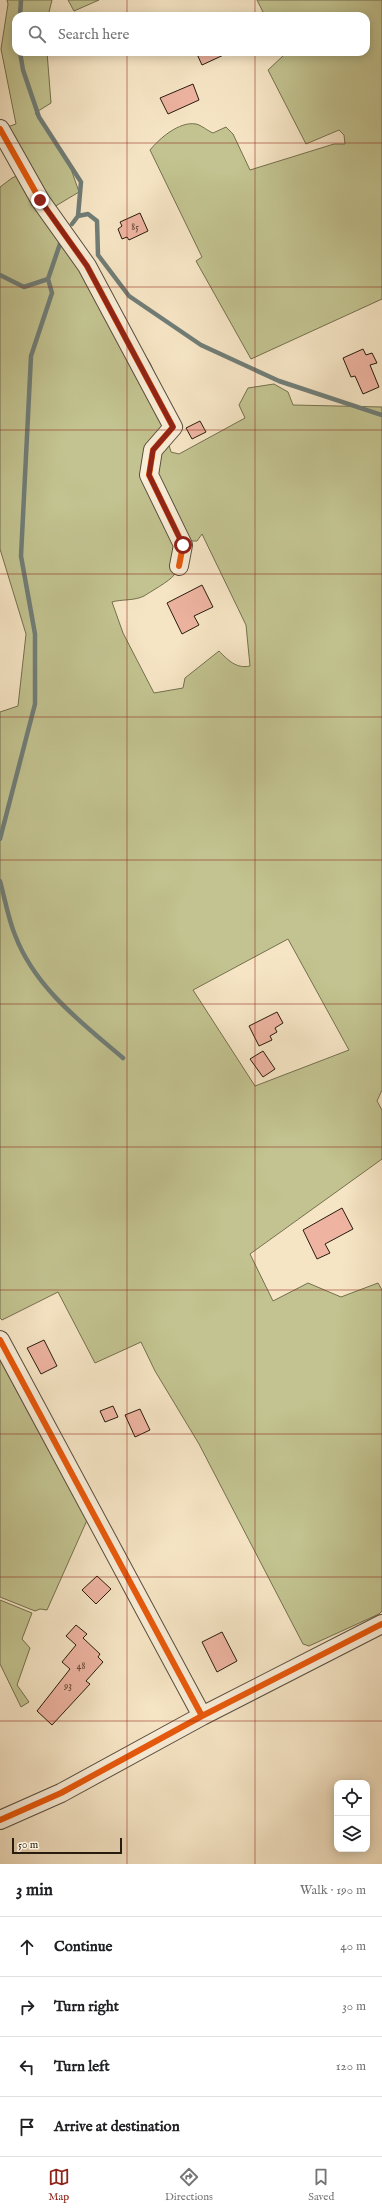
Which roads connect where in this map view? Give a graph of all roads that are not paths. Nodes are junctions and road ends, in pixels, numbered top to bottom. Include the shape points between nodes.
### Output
1 (0, 129) edge
2 (179, 566) dead end
3 (0, 1340) edge
4 (382, 1624) edge
5 (202, 1716) junction
6 (0, 1820) edge

1 - 2 street via 40,200 87,266 173,427 153,450 149,475 183,545
3 - 5 street
4 - 5 street
5 - 6 street via 61,1793

